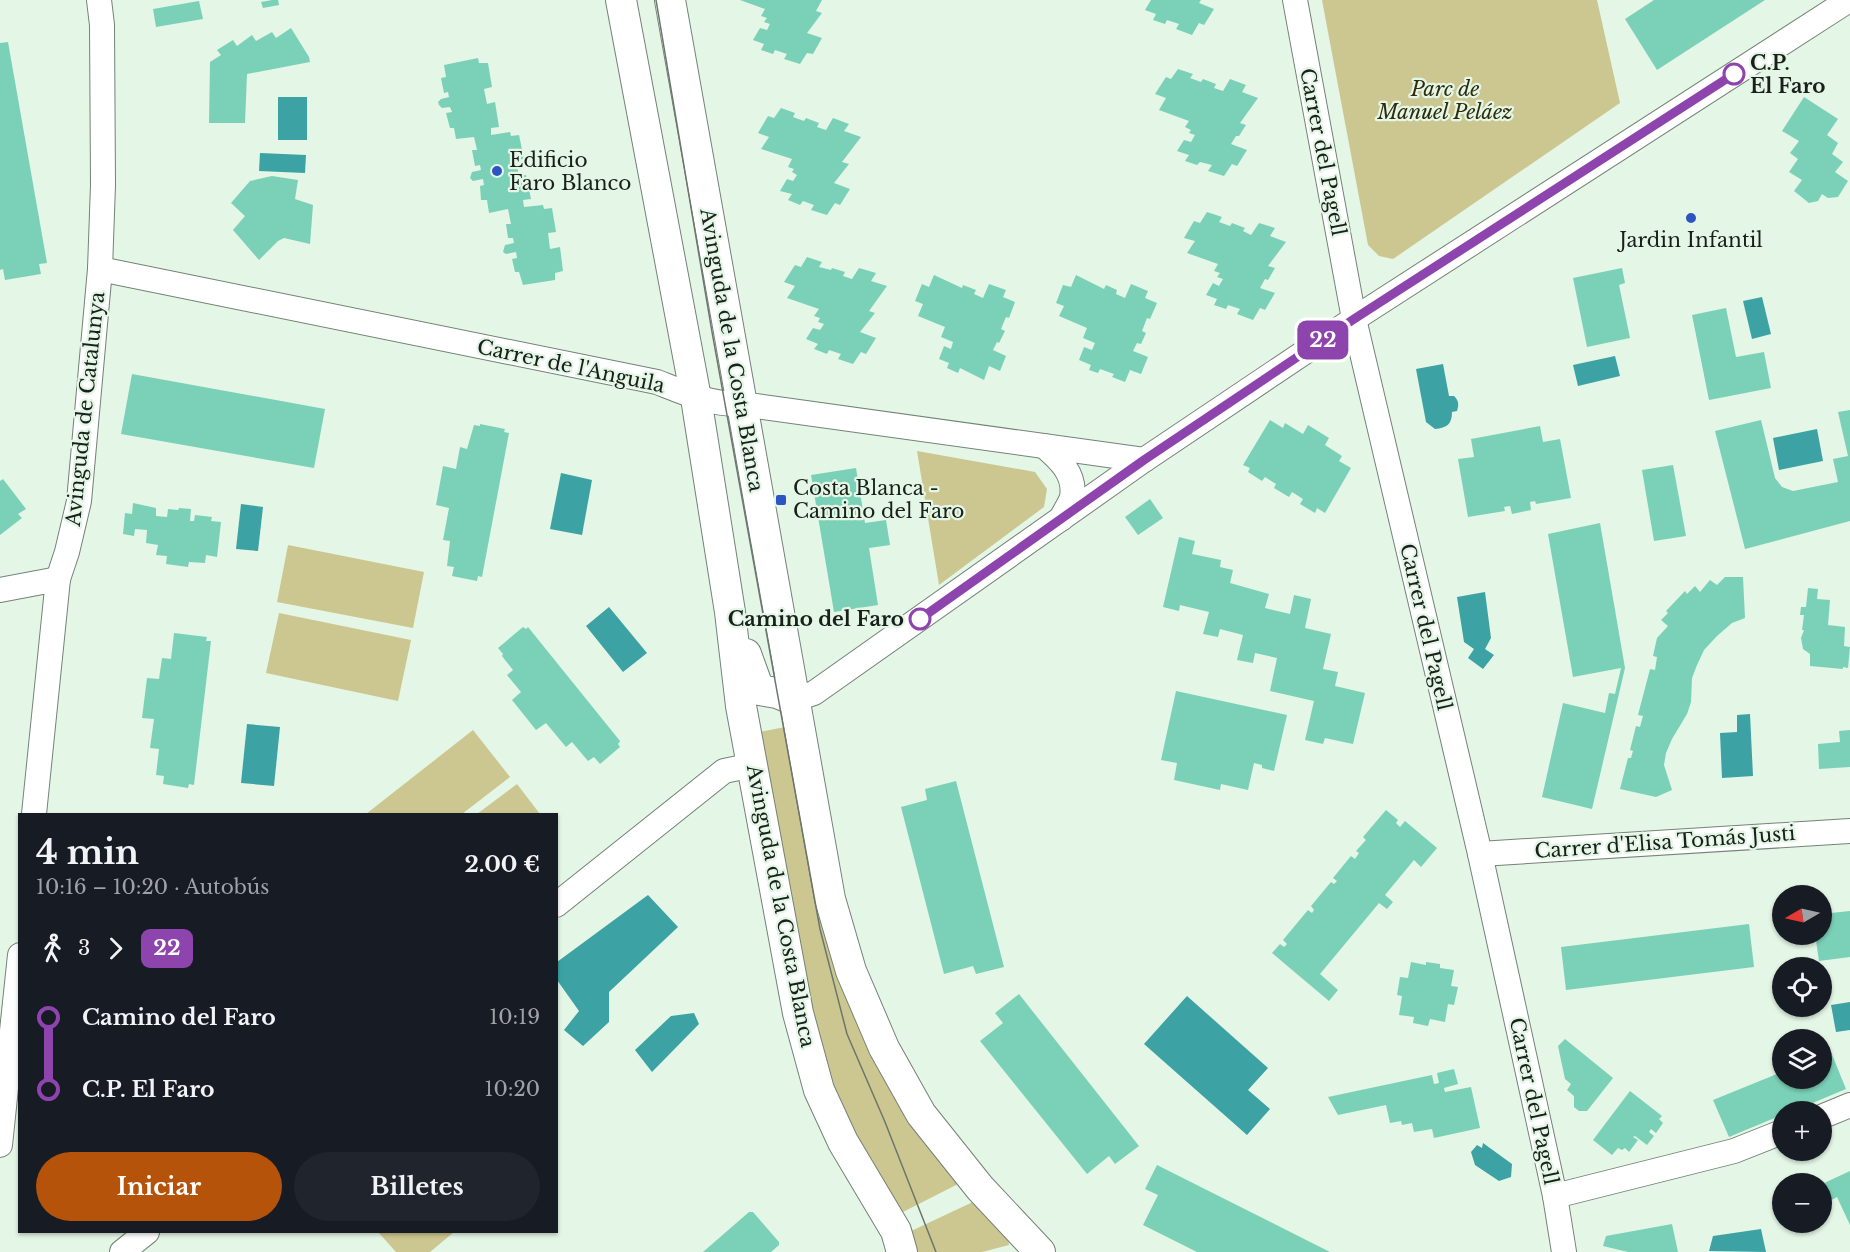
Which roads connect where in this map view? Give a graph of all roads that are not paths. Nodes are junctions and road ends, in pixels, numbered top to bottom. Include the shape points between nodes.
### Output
1 (99, 0) edge
2 (621, 0) edge
3 (669, 0) edge
4 (1295, 0) edge
5 (1849, 0) edge
6 (100, 269) junction
7 (1354, 319) junction
8 (696, 398) junction
9 (741, 404) junction
10 (1044, 446) junction
11 (1144, 460) junction
12 (1061, 519) junction
13 (58, 579) junction
14 (0, 590) edge
15 (730, 612) junction
16 (794, 700) junction
17 (753, 765) junction
18 (34, 813) edge
19 (1850, 831) edge
20 (1480, 854) junction
21 (558, 903) edge
22 (18, 974) edge
23 (1850, 1105) edge
24 (1832, 1112) edge
25 (1772, 1136) edge
26 (0, 1145) edge
27 (1555, 1196) junction
28 (146, 1233) edge
29 (122, 1252) edge
30 (902, 1252) edge
31 (1040, 1252) edge
32 (1564, 1252) edge

1 - 6 street, Avinguda de Catalunya via 103,173
2 - 8 street, Avinguda de la Costa Blanca
3 - 9 street, Avinguda de la Costa Blanca
4 - 7 street, Carrer del Pagell
5 - 7 street
6 - 8 street, Carrer de l'Anguila via 657,382
6 - 13 street, Avinguda de Catalunya via 79,501
7 - 11 street
7 - 20 street, Carrer del Pagell
8 - 9 street, Carrer de l'Anguila via 724,405
8 - 15 street, Avinguda de la Costa Blanca
9 - 10 street, Carrer de l'Anguila
9 - 16 street, Avinguda de la Costa Blanca
10 - 11 street, Carrer de l'Anguila
10 - 12 street via 1070,477 1072,498
11 - 12 street
12 - 16 street via 814,693
13 - 14 street
13 - 18 street, Avinguda de Catalunya
15 - 16 street, Avinguda de la Costa Blanca via 759,690
15 - 17 street, Avinguda de la Costa Blanca via 741,706
16 - 31 street, Avinguda de la Costa Blanca via 830,899 851,971 884,1048 921,1114 980,1188
17 - 21 street via 724,771
17 - 30 street, Avinguda de la Costa Blanca via 798,1013 819,1090 843,1142 896,1231
19 - 20 street, Carrer d'Elisa Tomás Justi
20 - 27 street, Carrer del Pagell
22 - 26 street
23 - 24 street
25 - 27 street via 1734,1151
27 - 32 street, Carrer del Pagell
28 - 29 street

